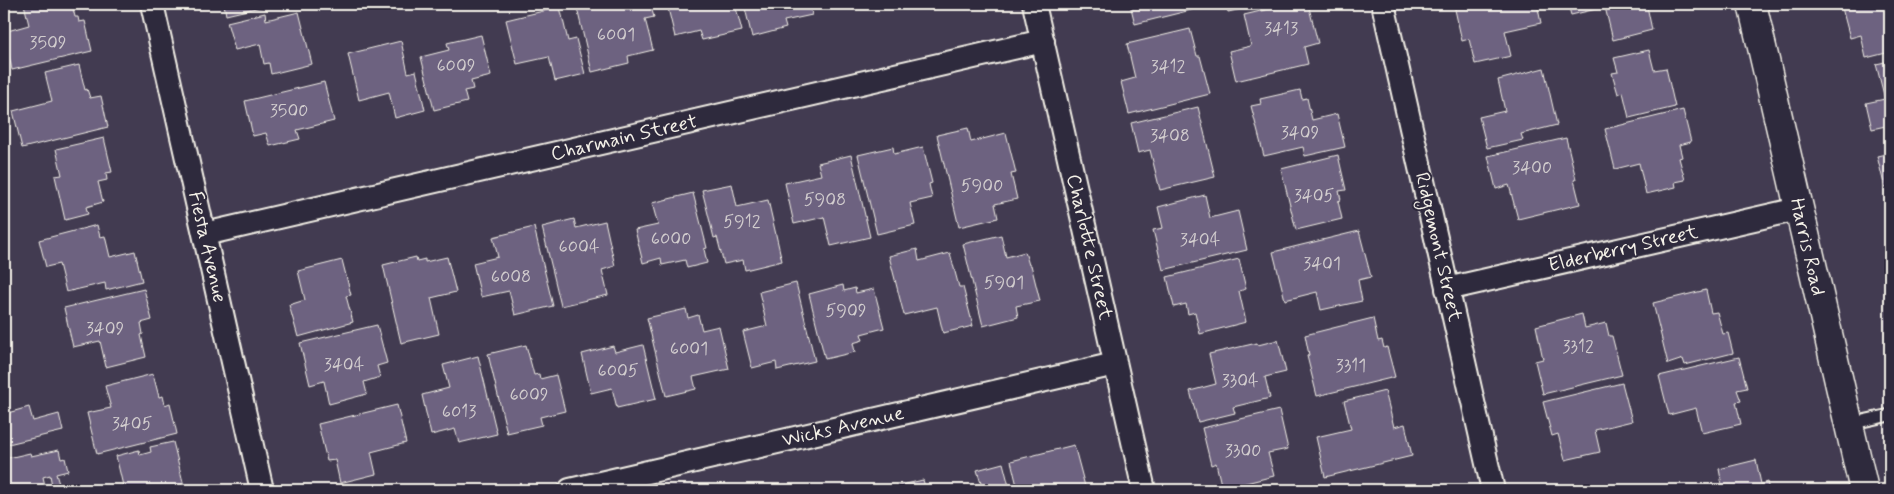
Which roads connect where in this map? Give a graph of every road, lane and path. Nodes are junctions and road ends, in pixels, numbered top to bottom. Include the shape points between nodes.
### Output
1 (152, 4) edge
2 (1034, 4) edge
3 (1383, 4) edge
4 (1752, 4) edge
5 (1043, 41) junction
6 (1798, 210) junction
7 (205, 234) junction
8 (1447, 289) junction
9 (1115, 364) junction
10 (1890, 415) edge
11 (1849, 424) junction
12 (262, 490) edge
13 (570, 490) edge
14 (1144, 490) edge
15 (1493, 490) edge
16 (1864, 490) edge

1 - 7 street, Fiesta Avenue
2 - 5 street, Charlotte Street
3 - 8 street, Ridgemont Street
4 - 6 street, Harris Road
5 - 7 street, Charmain Street
5 - 9 street, Charlotte Street
6 - 8 street, Elderberry Street
6 - 11 street, Harris Road
7 - 12 street, Fiesta Avenue
8 - 15 street, Ridgemont Street
9 - 13 street, Wicks Avenue
9 - 14 street, Charlotte Street
10 - 11 lane
11 - 16 street, Harris Road

